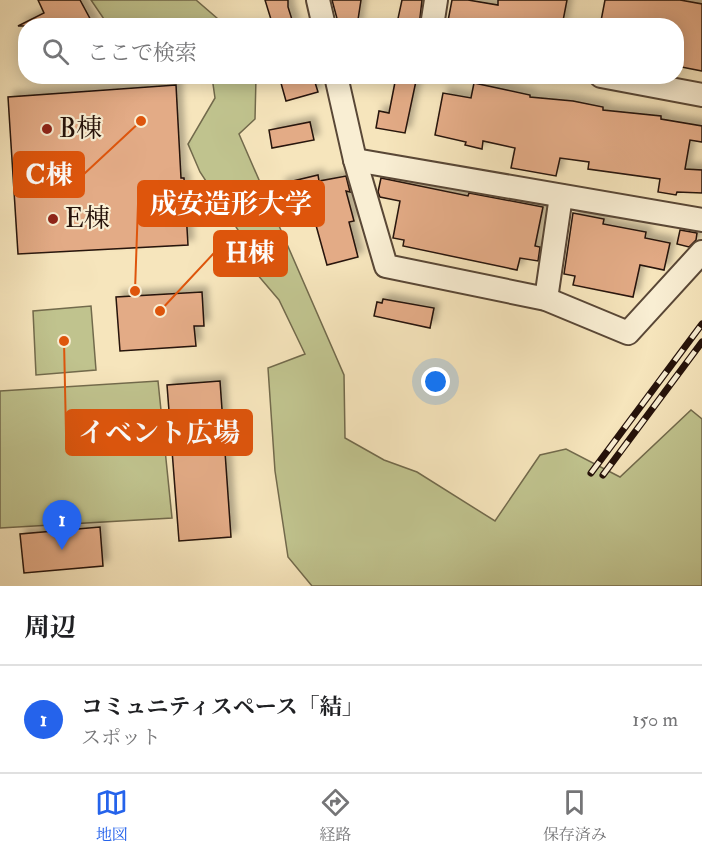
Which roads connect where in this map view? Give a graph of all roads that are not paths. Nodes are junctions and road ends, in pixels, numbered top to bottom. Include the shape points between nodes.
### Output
1 (318, 0) edge
2 (436, 0) edge
3 (322, 18) edge
4 (433, 18) edge
5 (338, 84) edge
6 (644, 84) edge
7 (702, 95) edge
8 (355, 160) junction
9 (561, 196) junction
10 (702, 220) edge
11 (702, 252) edge
12 (546, 299) junction

1 - 3 street
2 - 4 street
5 - 8 street
6 - 7 street
8 - 9 street
8 - 12 street via 386,266
9 - 10 street
9 - 12 street
11 - 12 street via 628,333

